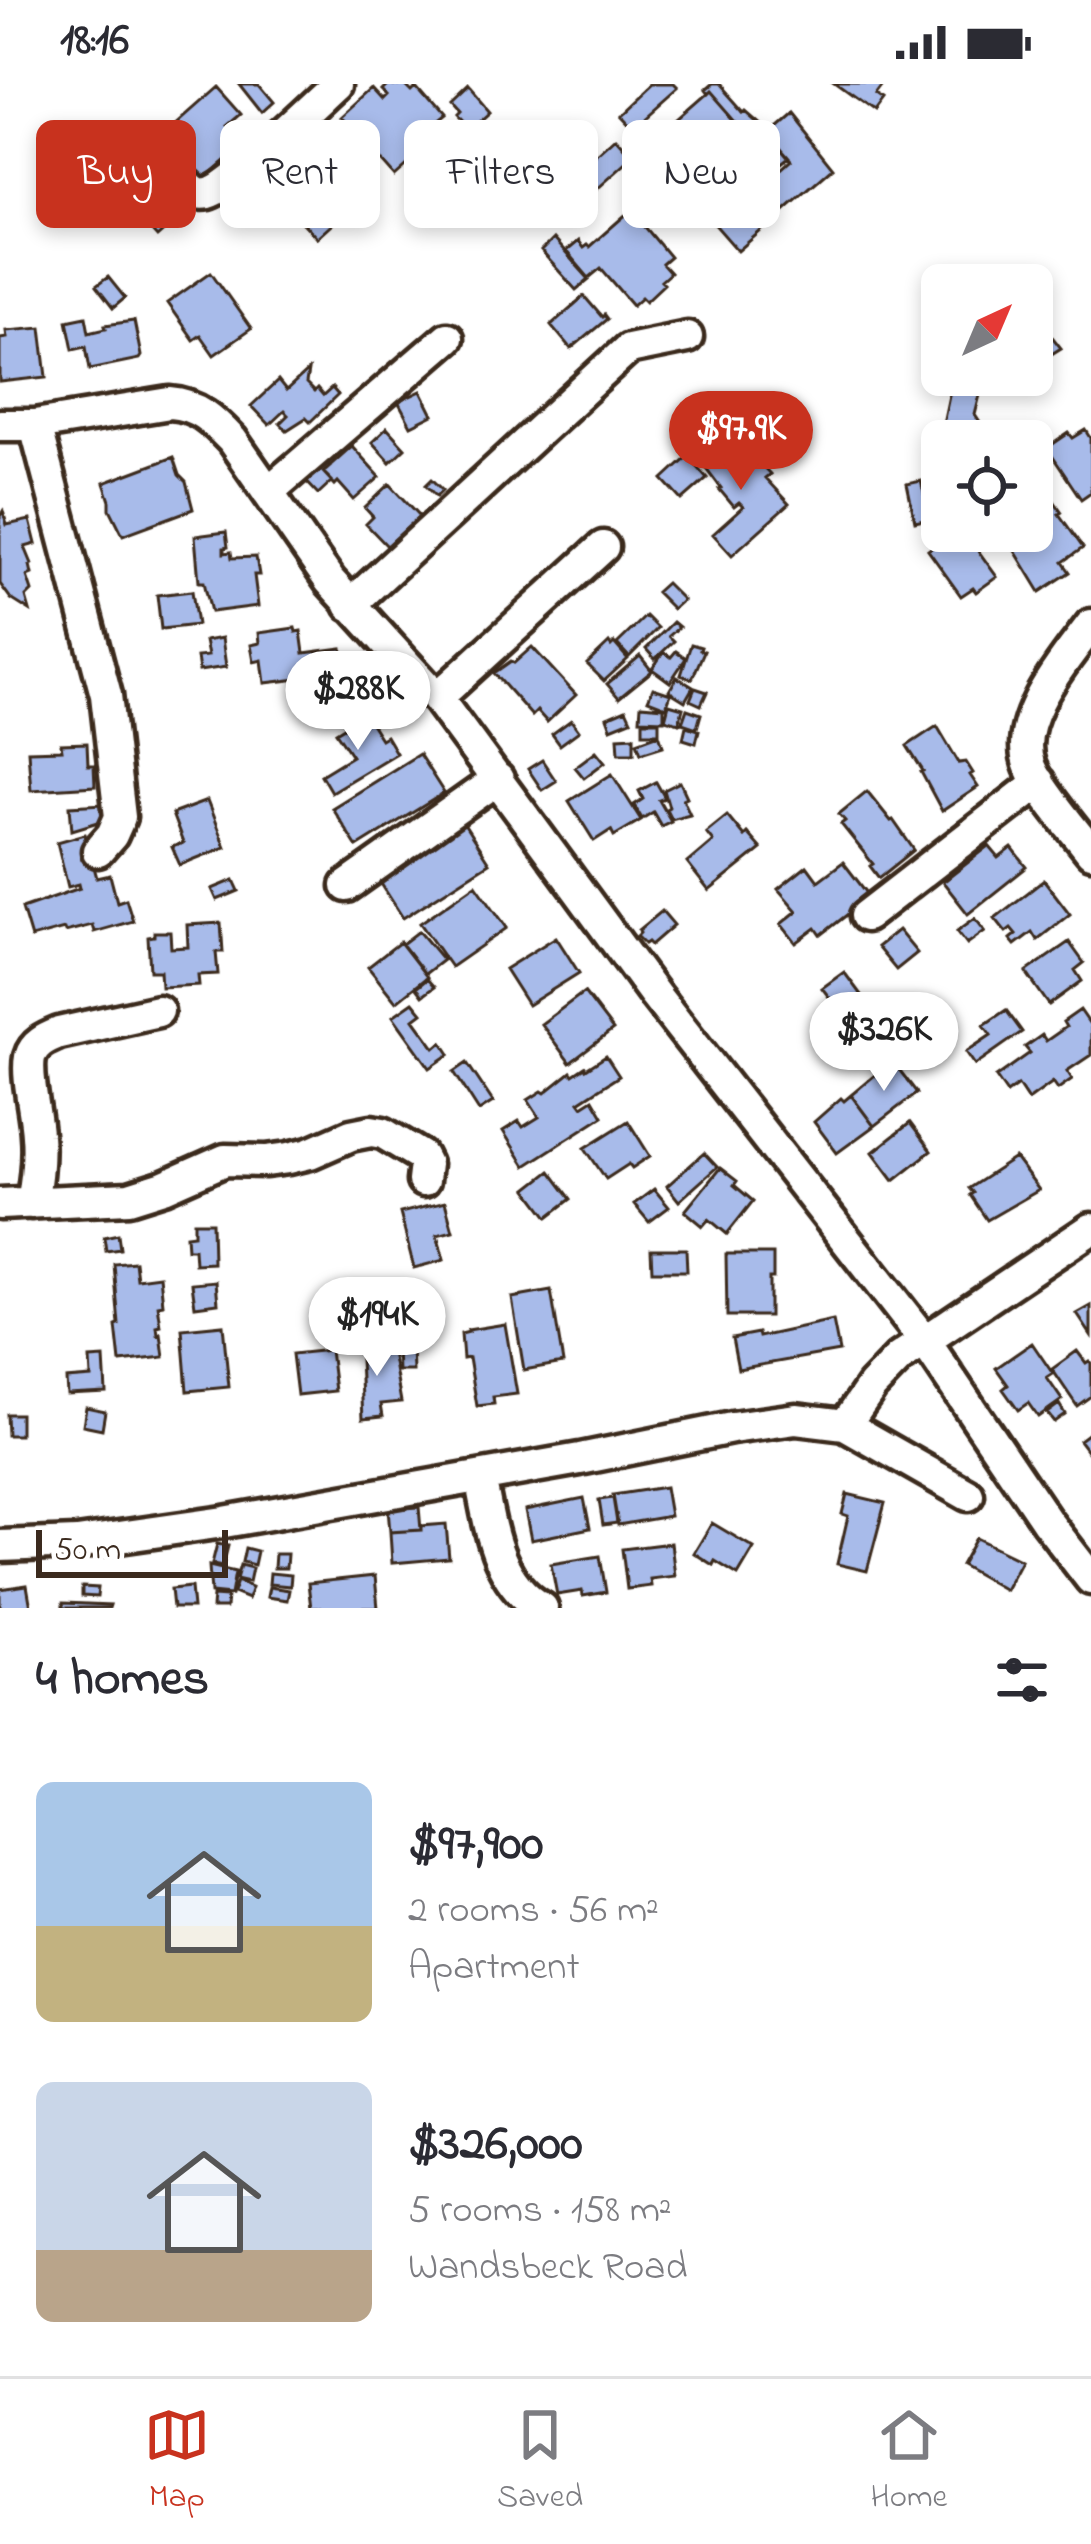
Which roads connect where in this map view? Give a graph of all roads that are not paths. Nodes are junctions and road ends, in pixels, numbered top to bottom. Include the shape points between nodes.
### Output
1 (338, 84) edge
2 (196, 191) edge
3 (687, 337) dead end
4 (447, 338) dead end
5 (0, 424) edge
6 (35, 425) junction
7 (268, 492) junction
8 (603, 547) dead end
9 (350, 605) junction
10 (1091, 625) edge
11 (437, 698) junction
12 (498, 779) junction
13 (1039, 782) junction
14 (98, 851) dead end
15 (1091, 852) edge
16 (347, 886) dead end
17 (866, 916) dead end
18 (158, 1012) dead end
19 (423, 1181) dead end
20 (32, 1203) junction
21 (0, 1204) edge
22 (1091, 1228) edge
23 (924, 1340) junction
24 (845, 1425) junction
25 (480, 1477) junction
26 (968, 1495) dead end
27 (0, 1546) edge
28 (1091, 1579) edge
29 (542, 1608) edge

1 - 2 street via 216,191
3 - 9 street via 628,350
4 - 7 street
5 - 6 street
6 - 7 street via 188,404 232,440
6 - 14 street via 106,695 120,817
7 - 9 street
8 - 11 street
9 - 11 street
10 - 13 street via 1028,726 1029,767
11 - 12 street
12 - 16 street
12 - 23 street
13 - 15 street
13 - 17 street
18 - 20 street via 44,1039 30,1055 38,1140
19 - 20 street via 421,1156 370,1131 289,1158 225,1160 129,1198
20 - 21 street
22 - 23 street
23 - 24 street via 898,1358
23 - 28 street
24 - 25 street via 796,1420 732,1428
24 - 26 street
25 - 27 street via 77,1544
25 - 29 street via 501,1566

